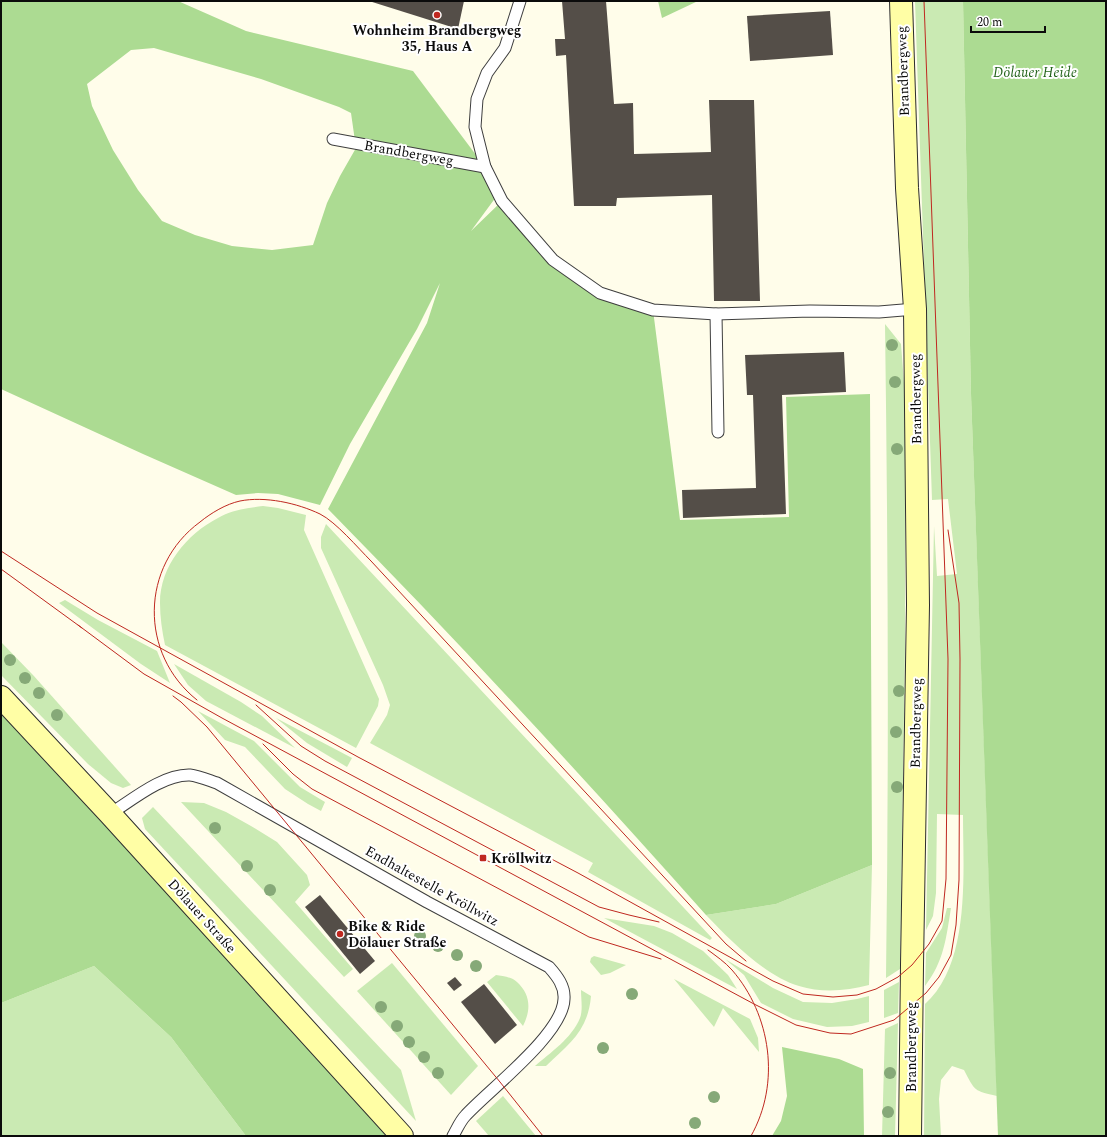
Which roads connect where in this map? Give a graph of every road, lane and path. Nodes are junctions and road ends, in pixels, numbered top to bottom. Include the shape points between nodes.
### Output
1 (520, 1) edge
2 (901, 1) edge
3 (333, 139) dead end
4 (485, 167) junction
5 (915, 309) junction
6 (716, 314) junction
7 (718, 432) dead end
8 (1, 697) edge
9 (110, 814) junction
10 (402, 1136) edge
11 (453, 1136) edge
12 (910, 1136) edge

1 - 4 lane via 505,48 487,73 477,99 475,127
2 - 5 main road, Brandbergweg via 907,188
3 - 4 lane, Brandbergweg
4 - 6 lane via 502,201 553,260 600,293 653,310
5 - 6 lane via 879,312
5 - 12 main road, Brandbergweg via 918,605
6 - 7 lane
8 - 9 main road, Dölauer Straße
9 - 10 main road, Dölauer Straße
9 - 11 lane, Endhaltestelle Kröllwitz via 160,782 177,777 190,775 217,783 549,967 563,986 564,999 559,1018 549,1033 520,1064 465,1116

